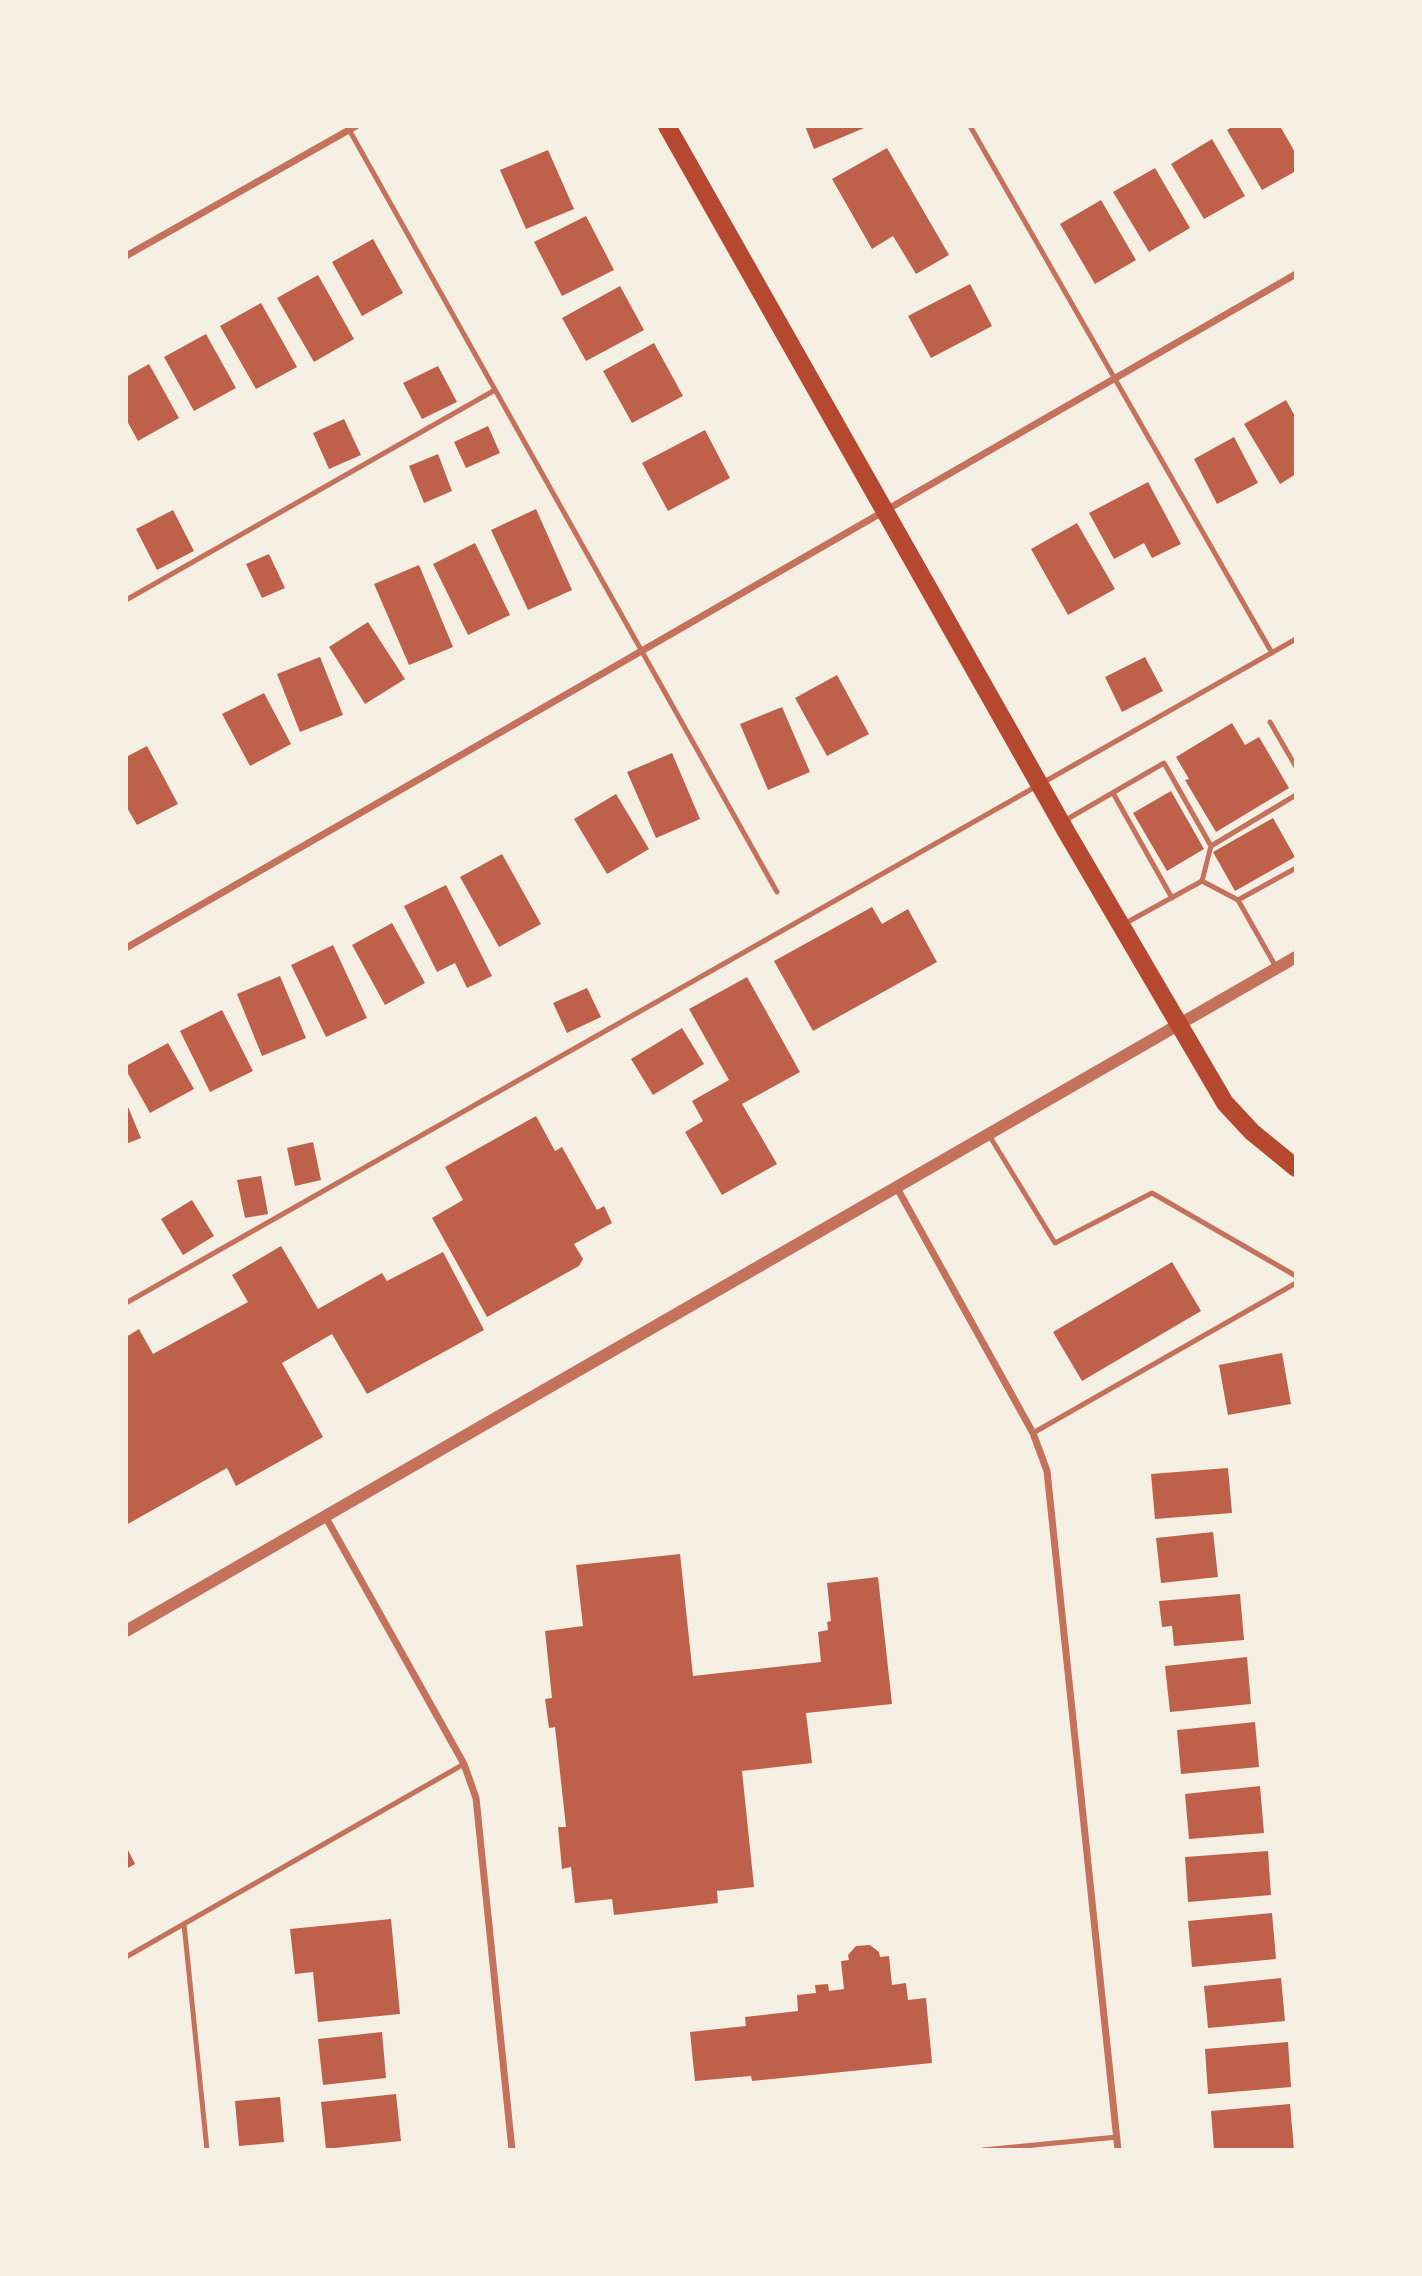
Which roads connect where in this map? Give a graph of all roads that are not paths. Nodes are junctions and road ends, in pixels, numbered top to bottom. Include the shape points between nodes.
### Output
1 (667, 126) edge
2 (981, 126) edge
3 (351, 127) edge
4 (971, 128) edge
5 (126, 256) edge
6 (1296, 274) edge
7 (1113, 379) junction
8 (495, 390) junction
9 (885, 511) junction
10 (126, 600) edge
11 (1296, 639) edge
12 (642, 651) junction
13 (1272, 653) junction
14 (1270, 722) dead end
15 (1296, 767) edge
16 (1041, 785) junction
17 (1113, 793) junction
18 (1296, 795) edge
19 (1061, 822) junction
20 (1211, 846) junction
21 (1296, 868) edge
22 (1202, 881) junction
23 (777, 892) dead end
24 (1172, 898) junction
25 (1238, 900) junction
26 (1121, 925) junction
27 (126, 948) edge
28 (1296, 957) edge
29 (1276, 969) junction
30 (1179, 1026) junction
31 (989, 1135) junction
32 (1296, 1167) edge
33 (897, 1188) junction
34 (1296, 1276) edge
35 (1296, 1283) edge
36 (126, 1303) edge
37 (1033, 1433) junction
38 (325, 1516) junction
39 (126, 1631) edge
40 (464, 1764) junction
41 (184, 1924) junction
42 (126, 1957) edge
43 (1117, 2137) junction
44 (1021, 2149) edge
45 (207, 2150) edge
46 (512, 2150) edge
47 (984, 2150) edge
48 (1118, 2150) edge

1 - 9 main road
2 - 4 lane
3 - 5 street
3 - 8 lane
4 - 7 lane
6 - 7 street
7 - 9 street
7 - 13 lane
8 - 10 lane
8 - 12 lane
9 - 12 street
9 - 16 main road
11 - 13 lane
12 - 23 lane
12 - 27 street
13 - 16 lane
14 - 15 lane
16 - 19 main road
16 - 36 lane
17 - 19 lane
17 - 20 lane via 1164,763
17 - 24 lane
18 - 20 lane
19 - 26 main road
20 - 22 lane
21 - 25 lane
22 - 24 lane
22 - 25 lane
24 - 26 lane
25 - 29 lane
26 - 30 main road
28 - 29 street
29 - 30 street
30 - 31 street
30 - 32 main road via 1225,1103
31 - 33 street
31 - 34 lane via 1055,1243 1152,1194
33 - 37 street
33 - 38 street
35 - 37 lane
37 - 43 street via 1047,1471
38 - 39 street
38 - 40 street
40 - 41 lane
40 - 46 street via 476,1798
41 - 42 lane
41 - 45 lane
43 - 44 lane
43 - 48 street
44 - 47 lane

